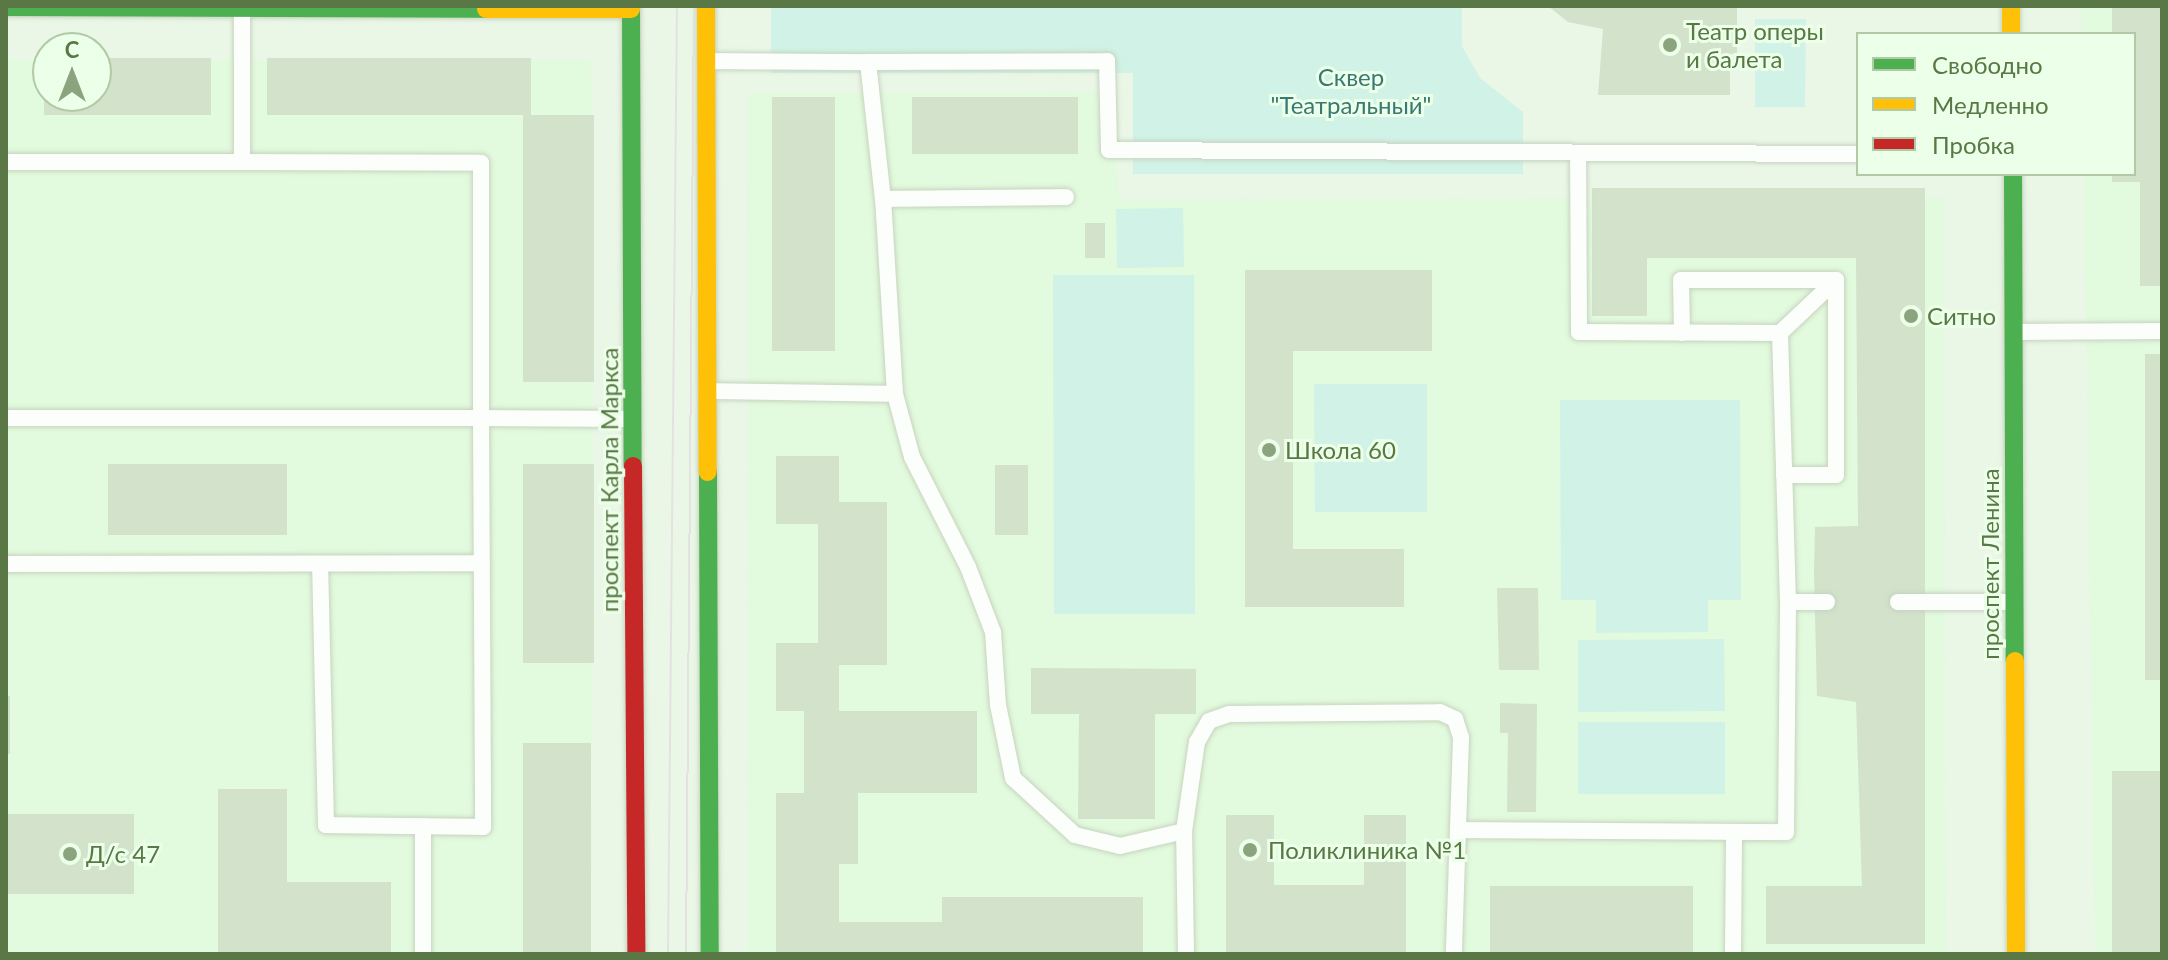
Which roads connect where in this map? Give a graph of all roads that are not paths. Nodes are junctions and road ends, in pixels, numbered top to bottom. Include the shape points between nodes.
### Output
1 (706, 6) edge
2 (2011, 6) edge
3 (6, 7) edge
4 (242, 7) edge
5 (631, 7) edge
6 (2011, 32) edge
7 (706, 61) junction
8 (868, 62) junction
9 (1578, 153) junction
10 (1856, 154) edge
11 (6, 162) edge
12 (242, 162) junction
13 (2013, 176) edge
14 (1066, 197) dead end
15 (883, 199) junction
16 (1836, 280) junction
17 (2162, 331) edge
18 (2013, 332) junction
19 (1682, 333) junction
20 (1780, 333) junction
21 (707, 391) junction
22 (895, 394) junction
23 (6, 418) edge
24 (481, 418) junction
25 (633, 419) junction
26 (1784, 475) junction
27 (482, 563) junction
28 (6, 564) edge
29 (320, 566) junction
30 (1788, 602) junction
31 (1827, 602) dead end
32 (1898, 602) dead end
33 (2014, 602) junction
34 (423, 826) junction
35 (1459, 830) junction
36 (1184, 831) junction
37 (1734, 832) junction
38 (423, 954) edge
39 (636, 954) edge
40 (710, 954) edge
41 (1186, 954) edge
42 (1454, 954) edge
43 (1733, 954) edge
44 (2016, 954) edge

1 - 7 main road
2 - 6 main road
3 - 4 main road
4 - 5 main road
4 - 12 lane
5 - 25 main road, проспект Карла Маркса
7 - 8 lane
7 - 21 main road
8 - 9 lane via 1107,61 1109,150
8 - 15 lane
9 - 10 lane
9 - 19 lane via 1579,332
11 - 12 lane
12 - 24 lane via 481,163
13 - 18 main road, проспект Ленина
14 - 15 lane
15 - 22 lane
16 - 19 lane via 1681,280
16 - 20 lane
16 - 26 lane via 1836,475
17 - 18 lane
18 - 33 main road, проспект Ленина
19 - 20 lane
20 - 26 lane
21 - 22 lane
21 - 40 main road
22 - 36 lane via 912,457 968,567 993,632 998,705 1013,778 1075,835 1120,846
23 - 24 lane
24 - 25 lane
24 - 27 lane
25 - 39 main road, проспект Карла Маркса
26 - 30 lane
27 - 29 lane
27 - 34 lane via 483,827
28 - 29 lane
29 - 34 lane via 326,825
30 - 31 lane
30 - 37 lane via 1786,832
32 - 33 lane
33 - 44 main road, проспект Ленина
34 - 38 lane
35 - 36 lane via 1461,738 1455,719 1440,712 1229,714 1209,721 1197,742
35 - 37 lane
35 - 42 lane
36 - 41 lane
37 - 43 lane

